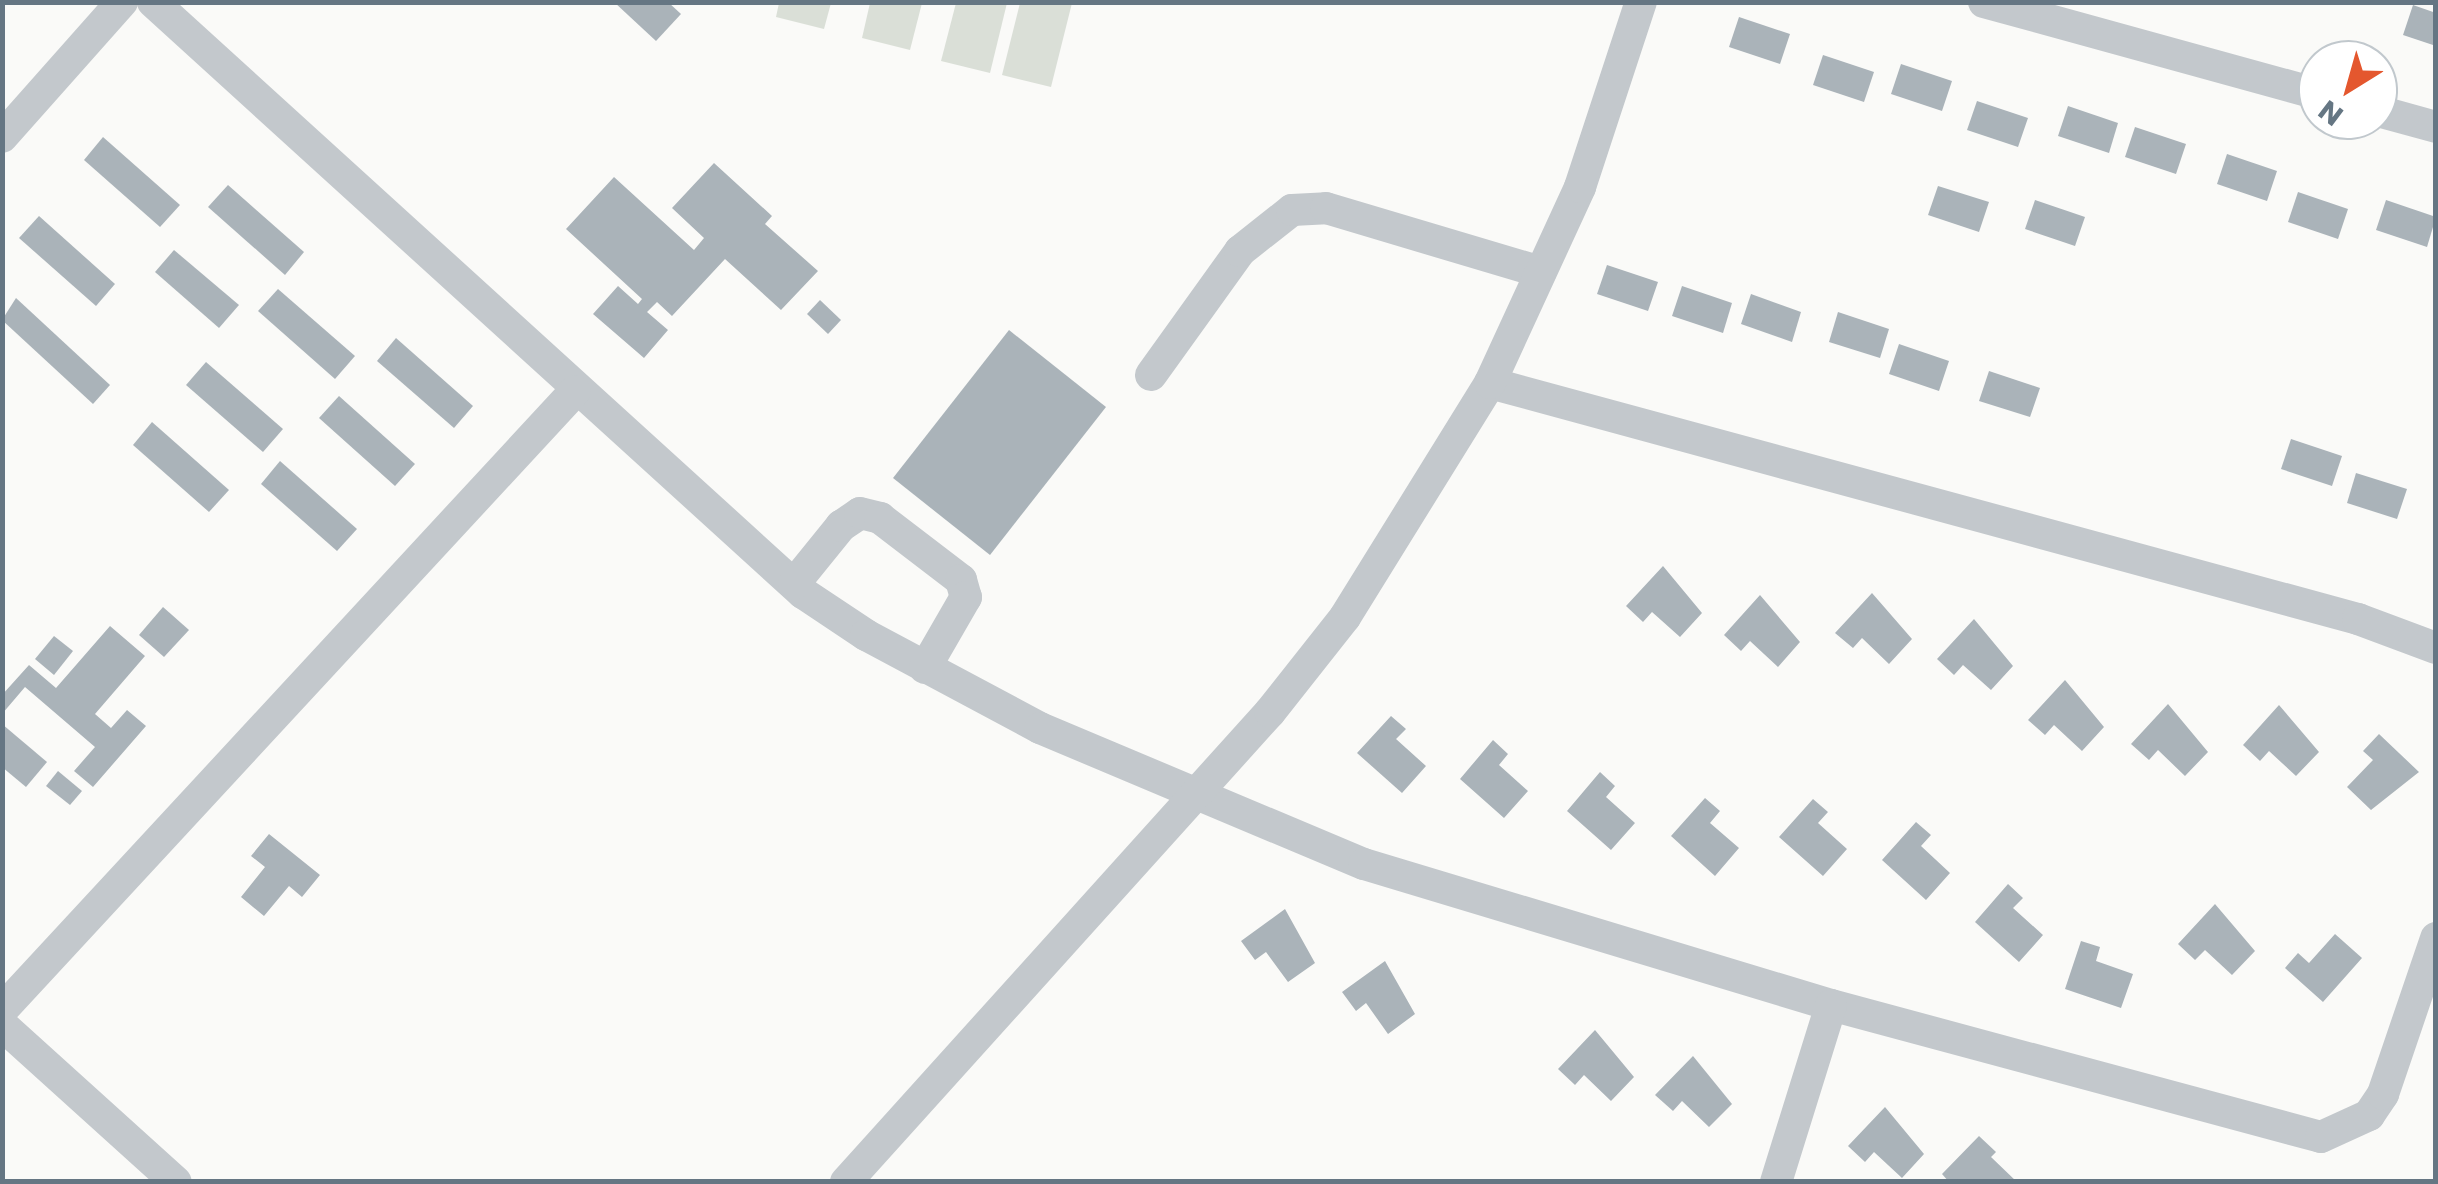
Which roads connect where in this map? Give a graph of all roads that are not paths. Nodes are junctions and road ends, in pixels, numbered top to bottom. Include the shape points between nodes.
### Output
1 (122, 2) edge
2 (152, 2) edge
3 (1641, 2) edge
4 (1984, 2) edge
5 (2298, 88) edge
6 (2398, 117) edge
7 (2436, 127) edge
8 (2, 137) edge
9 (1542, 272) junction
10 (1152, 375) dead end
11 (1490, 382) junction
12 (576, 392) junction
13 (794, 584) junction
14 (2436, 648) edge
15 (924, 668) junction
16 (1196, 794) junction
17 (2436, 938) edge
18 (1830, 1004) junction
19 (2, 1010) edge
20 (2, 1025) edge
21 (176, 1182) edge
22 (846, 1182) edge
23 (1776, 1182) edge

1 - 8 street
2 - 12 street
3 - 9 street via 1580,187
4 - 5 street
6 - 7 street
9 - 10 street via 1326,208 1292,210 1240,251
9 - 11 street
11 - 14 street via 2358,620
11 - 16 street via 1345,617
12 - 13 street
12 - 19 street
13 - 15 street
13 - 15 street via 842,526 860,513 880,518 961,580 966,597
15 - 16 street via 1040,728
16 - 18 street via 1364,864
16 - 22 street
17 - 18 street via 2383,1094 2369,1115 2321,1138
18 - 23 street
20 - 21 street

